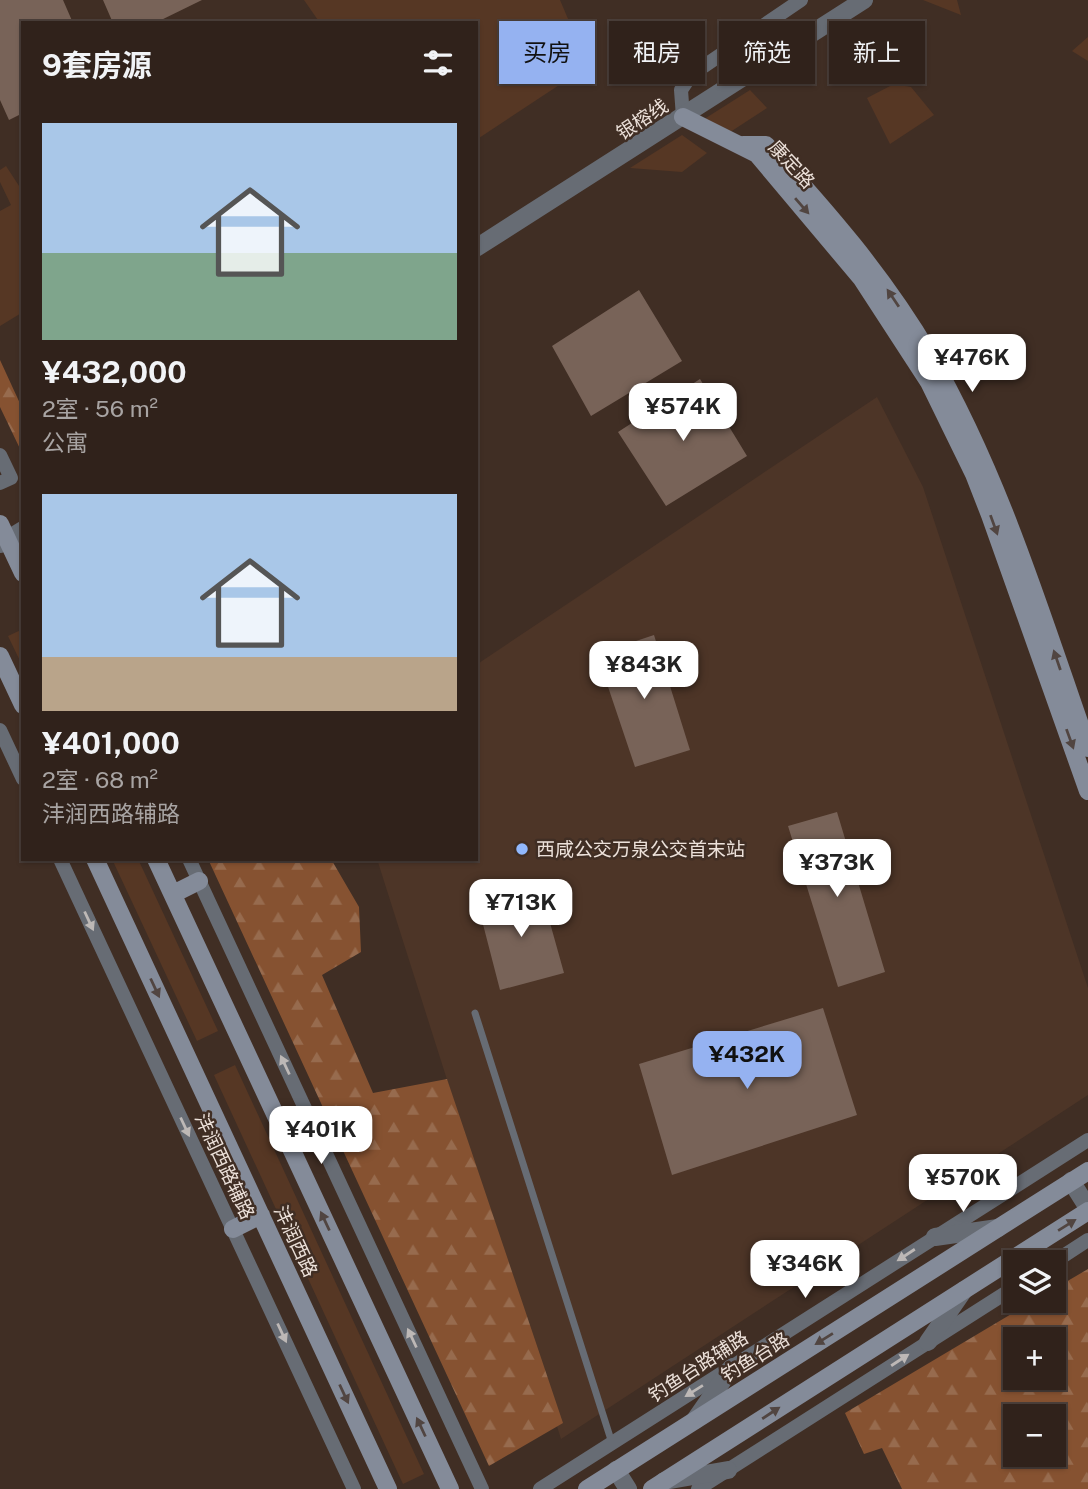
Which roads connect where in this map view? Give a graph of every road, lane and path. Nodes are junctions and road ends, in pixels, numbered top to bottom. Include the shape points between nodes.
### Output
1 (801, 0) edge
2 (864, 0) edge
3 (683, 117) junction
4 (735, 145) junction
5 (478, 247) edge
6 (0, 455) edge
7 (0, 483) edge
8 (7, 535) edge
9 (21, 568) edge
10 (0, 656) edge
11 (21, 701) edge
12 (0, 730) edge
13 (1088, 748) edge
14 (21, 775) edge
15 (1088, 790) edge
16 (61, 861) edge
17 (96, 861) edge
18 (157, 861) edge
19 (190, 861) edge
20 (199, 881) junction
21 (173, 894) junction
22 (475, 1013) dead end
23 (1088, 1140) edge
24 (1088, 1171) edge
25 (1071, 1181) junction
26 (1088, 1210) edge
27 (261, 1215) junction
28 (233, 1228) junction
29 (998, 1228) junction
30 (935, 1237) junction
31 (1088, 1240) edge
32 (1066, 1254) edge
33 (965, 1290) junction
34 (1003, 1295) edge
35 (928, 1342) junction
36 (732, 1367) junction
37 (695, 1420) junction
38 (612, 1443) junction
39 (728, 1470) junction
40 (616, 1471) junction
41 (447, 1482) edge
42 (658, 1485) edge
43 (354, 1489) edge
44 (388, 1489) edge
45 (467, 1489) edge
46 (482, 1489) edge
47 (540, 1489) edge
48 (587, 1489) edge
49 (628, 1489) edge
50 (698, 1489) edge

1 - 3 street via 691,75 681,90
2 - 3 street, 银榕线
3 - 4 main road
3 - 5 street, 银榕线
13 -> 4 main road, 康定路 via 1006,516 970,431 928,354 874,271 766,145
4 -> 15 main road, 康定路 via 757,154 809,213 862,279 929,382 990,515
6 - 7 street via 11,478
8 - 9 main road
10 - 11 main road
12 - 14 street
16 -> 28 street, 沣润西路辅路
17 -> 27 main road, 沣润西路
18 - 21 main road, 沣润西路
19 - 20 street
20 - 21 main road
46 -> 20 street
41 -> 21 main road, 沣润西路
22 - 38 lane
23 - 30 street, 钓鱼台路辅路
24 - 25 main road, 钓鱼台路
25 - 26 street
25 - 29 main road, 钓鱼台路
33 -> 26 main road
27 - 28 main road
27 -> 44 main road, 沣润西路
28 -> 43 street, 沣润西路辅路
29 - 30 street
29 -> 37 main road, 钓鱼台路
30 -> 36 street, 钓鱼台路辅路
31 - 32 street
33 - 35 street
42 -> 33 main road
34 - 35 street
39 -> 35 street
36 - 37 street
36 -> 38 street, 钓鱼台路辅路
37 - 40 main road, 钓鱼台路
38 - 47 street, 钓鱼台路辅路
39 - 42 street
39 - 50 street
40 - 48 main road, 钓鱼台路
40 - 49 street
41 - 45 main road

